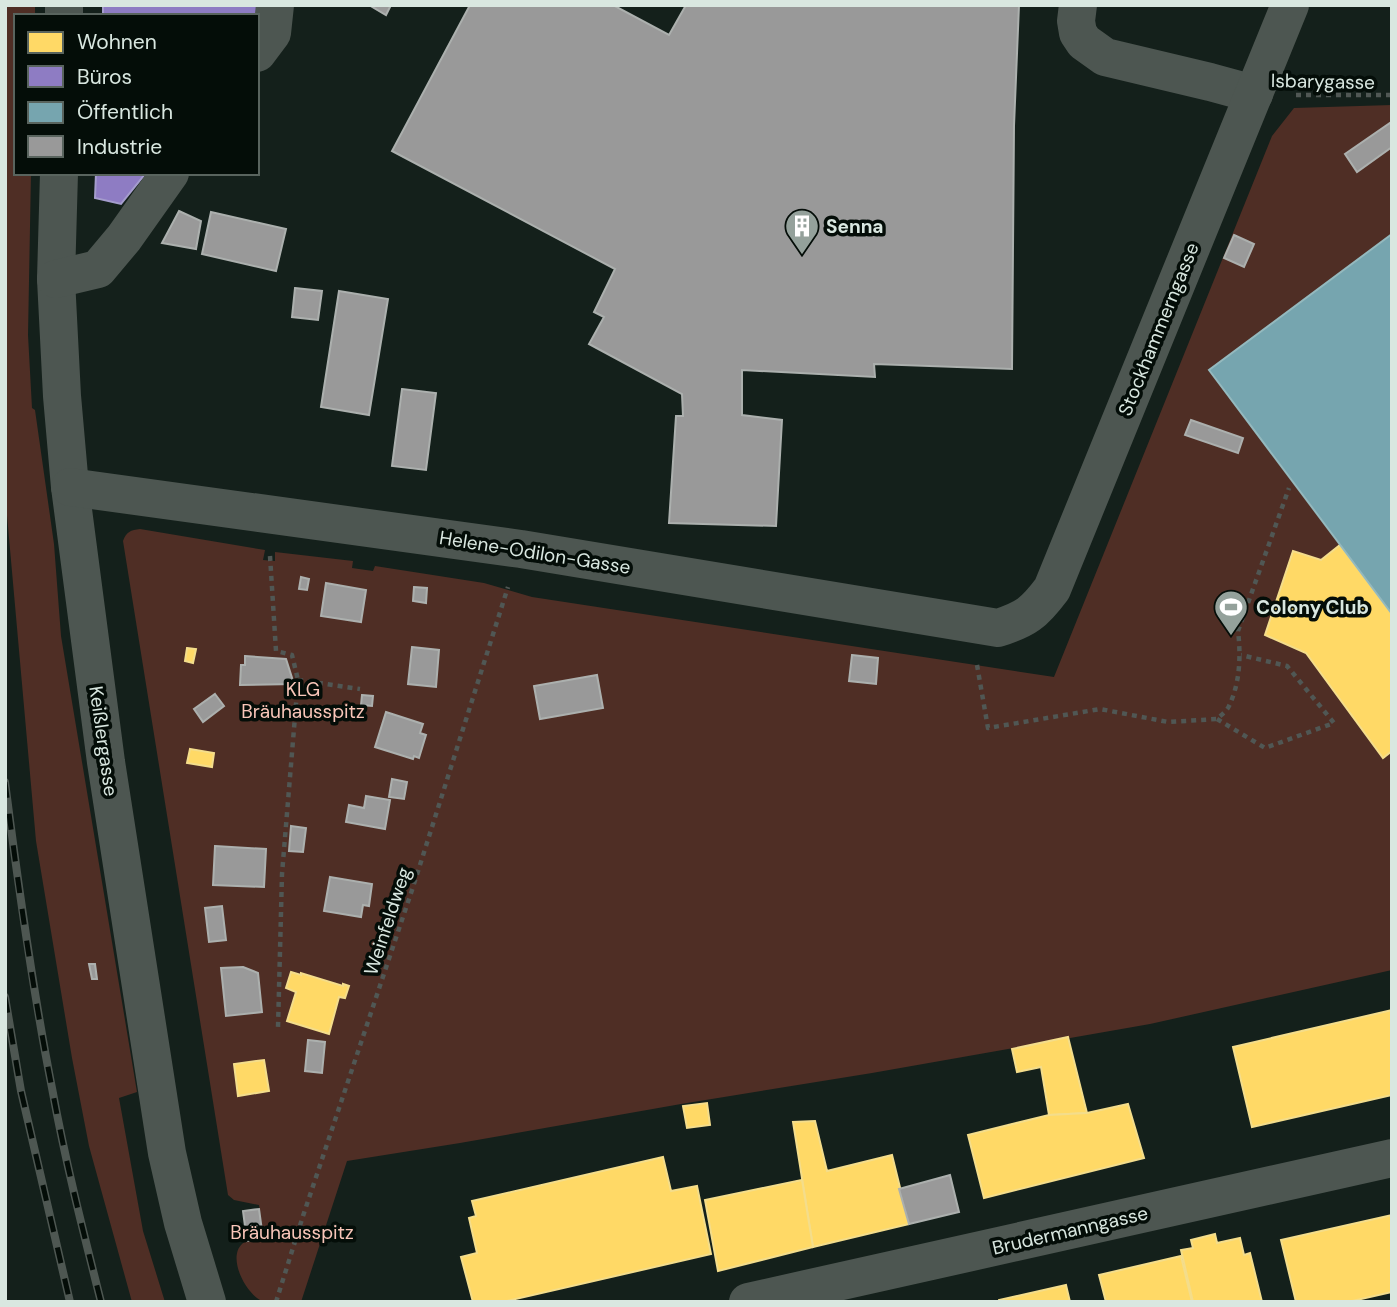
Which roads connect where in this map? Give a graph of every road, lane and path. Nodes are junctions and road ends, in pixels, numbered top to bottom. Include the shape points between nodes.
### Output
1 (275, 5) edge
2 (1078, 5) edge
3 (1290, 5) edge
4 (259, 50) edge
5 (1254, 94) junction
6 (1392, 95) edge
7 (59, 175) edge
8 (169, 175) edge
9 (56, 279) junction
10 (70, 487) junction
11 (1289, 488) dead end
12 (267, 514) junction
13 (520, 549) junction
14 (998, 628) junction
15 (1241, 655) junction
16 (298, 680) junction
17 (360, 688) dead end
18 (1217, 719) junction
19 (278, 1028) dead end
20 (1392, 1158) edge
21 (207, 1302) edge
22 (276, 1302) edge
23 (748, 1302) edge

1 - 4 street via 272,33
2 - 5 street via 1078,33 1105,57
3 - 5 street, Stockhammerngasse
5 - 6 path, Isbarygasse
5 - 14 street, Stockhammerngasse via 1052,589 1037,609
7 - 9 street, Keißlergasse
8 - 9 street via 99,269
9 - 10 street, Keißlergasse
10 - 12 street, Helene-Odilon-Gasse
10 - 21 street, Keißlergasse via 106,762 167,1153
11 - 15 path via 1238,631
12 - 13 street, Helene-Odilon-Gasse
12 - 16 path via 276,651 292,655
13 - 14 street, Helene-Odilon-Gasse
13 - 22 path, Weinfeldweg
14 - 18 path via 977,665 988,728 1100,709 1168,722
15 - 18 path via 1228,708
15 - 18 path via 1287,666 1334,723 1265,748
16 - 17 path
16 - 19 path via 282,874
20 - 23 street, Brudermanngasse

